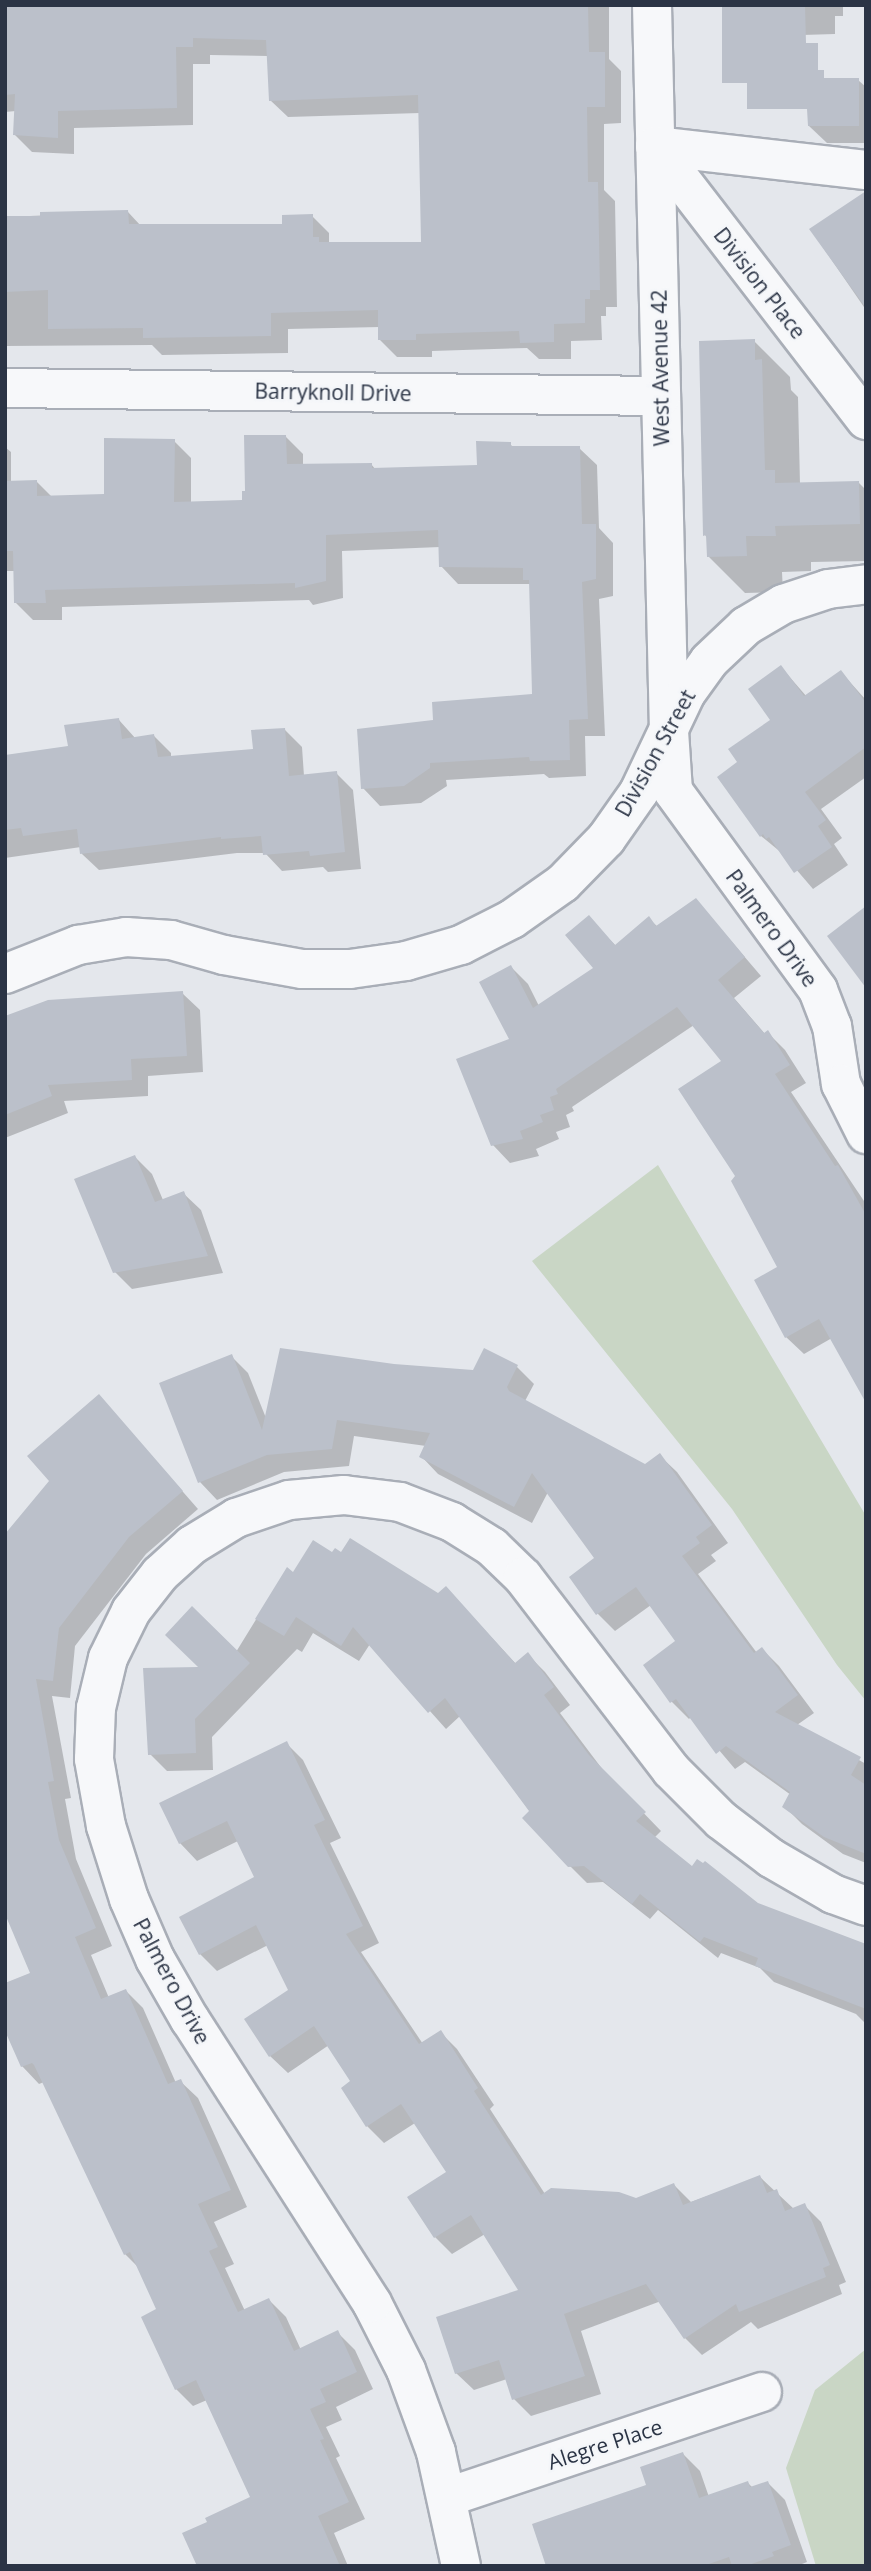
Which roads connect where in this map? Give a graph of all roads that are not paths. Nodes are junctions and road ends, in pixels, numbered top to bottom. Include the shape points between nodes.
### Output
1 (652, 5) edge
2 (655, 146) junction
3 (866, 170) edge
4 (5, 388) edge
5 (661, 396) junction
6 (866, 420) edge
7 (866, 584) edge
8 (668, 731) junction
9 (5, 974) edge
10 (866, 1134) edge
11 (866, 1906) edge
12 (762, 2392) dead end
13 (448, 2497) junction
14 (461, 2566) edge

1 - 2 street, West Avenue 42
2 - 3 street
2 - 5 street, West Avenue 42
2 - 6 street, Division Place
4 - 5 street, Barryknoll Drive
5 - 8 street, West Avenue 42
7 - 8 street, Division Street via 828,589 783,604 746,626 709,661 686,693
8 - 9 street, Division Street via 639,792 606,839 564,883 512,919 461,945 406,961 350,969 302,969 171,940 126,937 78,945
8 - 10 street, Palmero Drive via 673,791 818,990 832,1026 841,1084
11 - 13 street, Palmero Drive via 833,1894 771,1858 721,1820 671,1770 523,1577 492,1547 452,1522 400,1502 344,1495 289,1500 236,1518 192,1545 160,1574 131,1611 108,1658 96,1708 94,1759 106,1826 129,1899 155,1959 190,2020 372,2303 406,2370
12 - 13 street, Alegre Place
13 - 14 street, Palmero Drive

